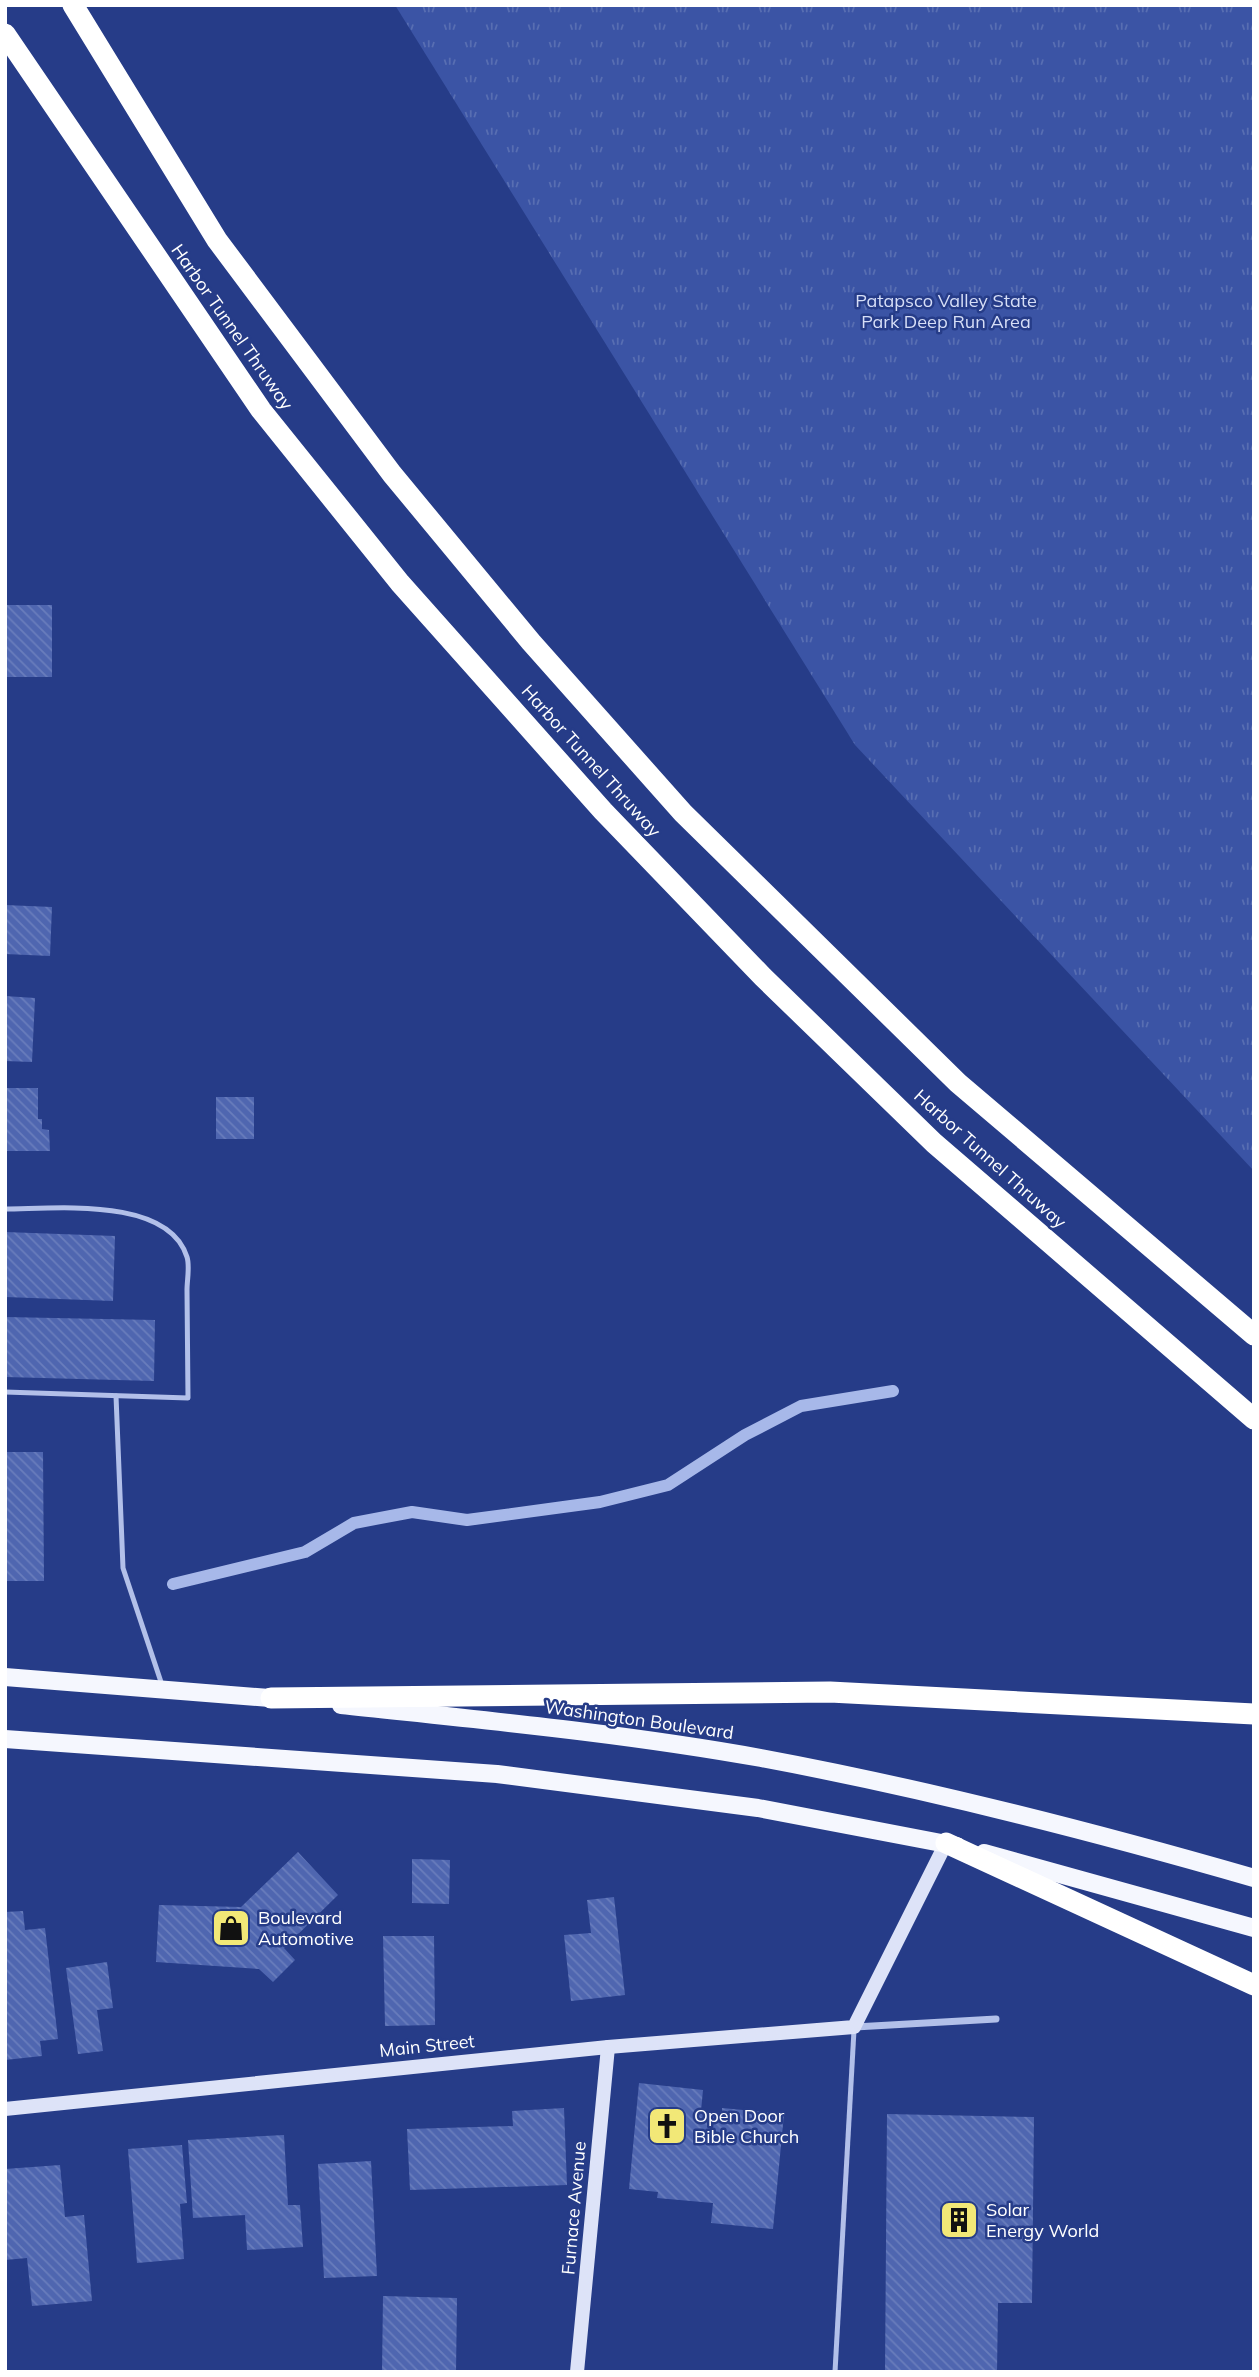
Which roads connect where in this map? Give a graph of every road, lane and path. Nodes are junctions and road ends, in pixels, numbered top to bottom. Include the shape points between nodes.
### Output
1 (73, 5) edge
2 (5, 34) edge
3 (5, 1209) edge
4 (1254, 1335) edge
5 (5, 1392) edge
6 (116, 1396) junction
7 (1254, 1419) edge
8 (5, 1677) edge
9 (163, 1688) junction
10 (271, 1698) junction
11 (1254, 1714) edge
12 (5, 1739) edge
13 (946, 1843) junction
14 (1254, 1878) edge
15 (1254, 1928) edge
16 (1254, 1985) edge
17 (996, 2020) dead end
18 (854, 2027) junction
19 (608, 2047) junction
20 (5, 2109) edge
21 (577, 2372) edge
22 (835, 2372) edge

1 - 4 highway, Harbor Tunnel Thruway via 217,240 392,474 531,642 683,813 958,1083
2 - 7 highway, Harbor Tunnel Thruway via 261,410 400,583 603,811 934,1143
3 - 6 lane via 136,1214 168,1230 187,1257 188,1398
5 - 6 lane
6 - 9 lane via 123,1568
8 - 9 main road, Washington Boulevard
9 - 10 main road, Washington Boulevard
10 - 11 highway via 830,1692
10 - 14 main road, Washington Boulevard via 599,1733 771,1760 994,1806
12 - 13 main road via 496,1774 758,1808
13 - 15 main road
13 - 16 highway
13 - 18 street
17 - 18 street, Main Street
18 - 19 street, Main Street
18 - 22 lane
19 - 20 street, Main Street
19 - 21 street, Furnace Avenue

